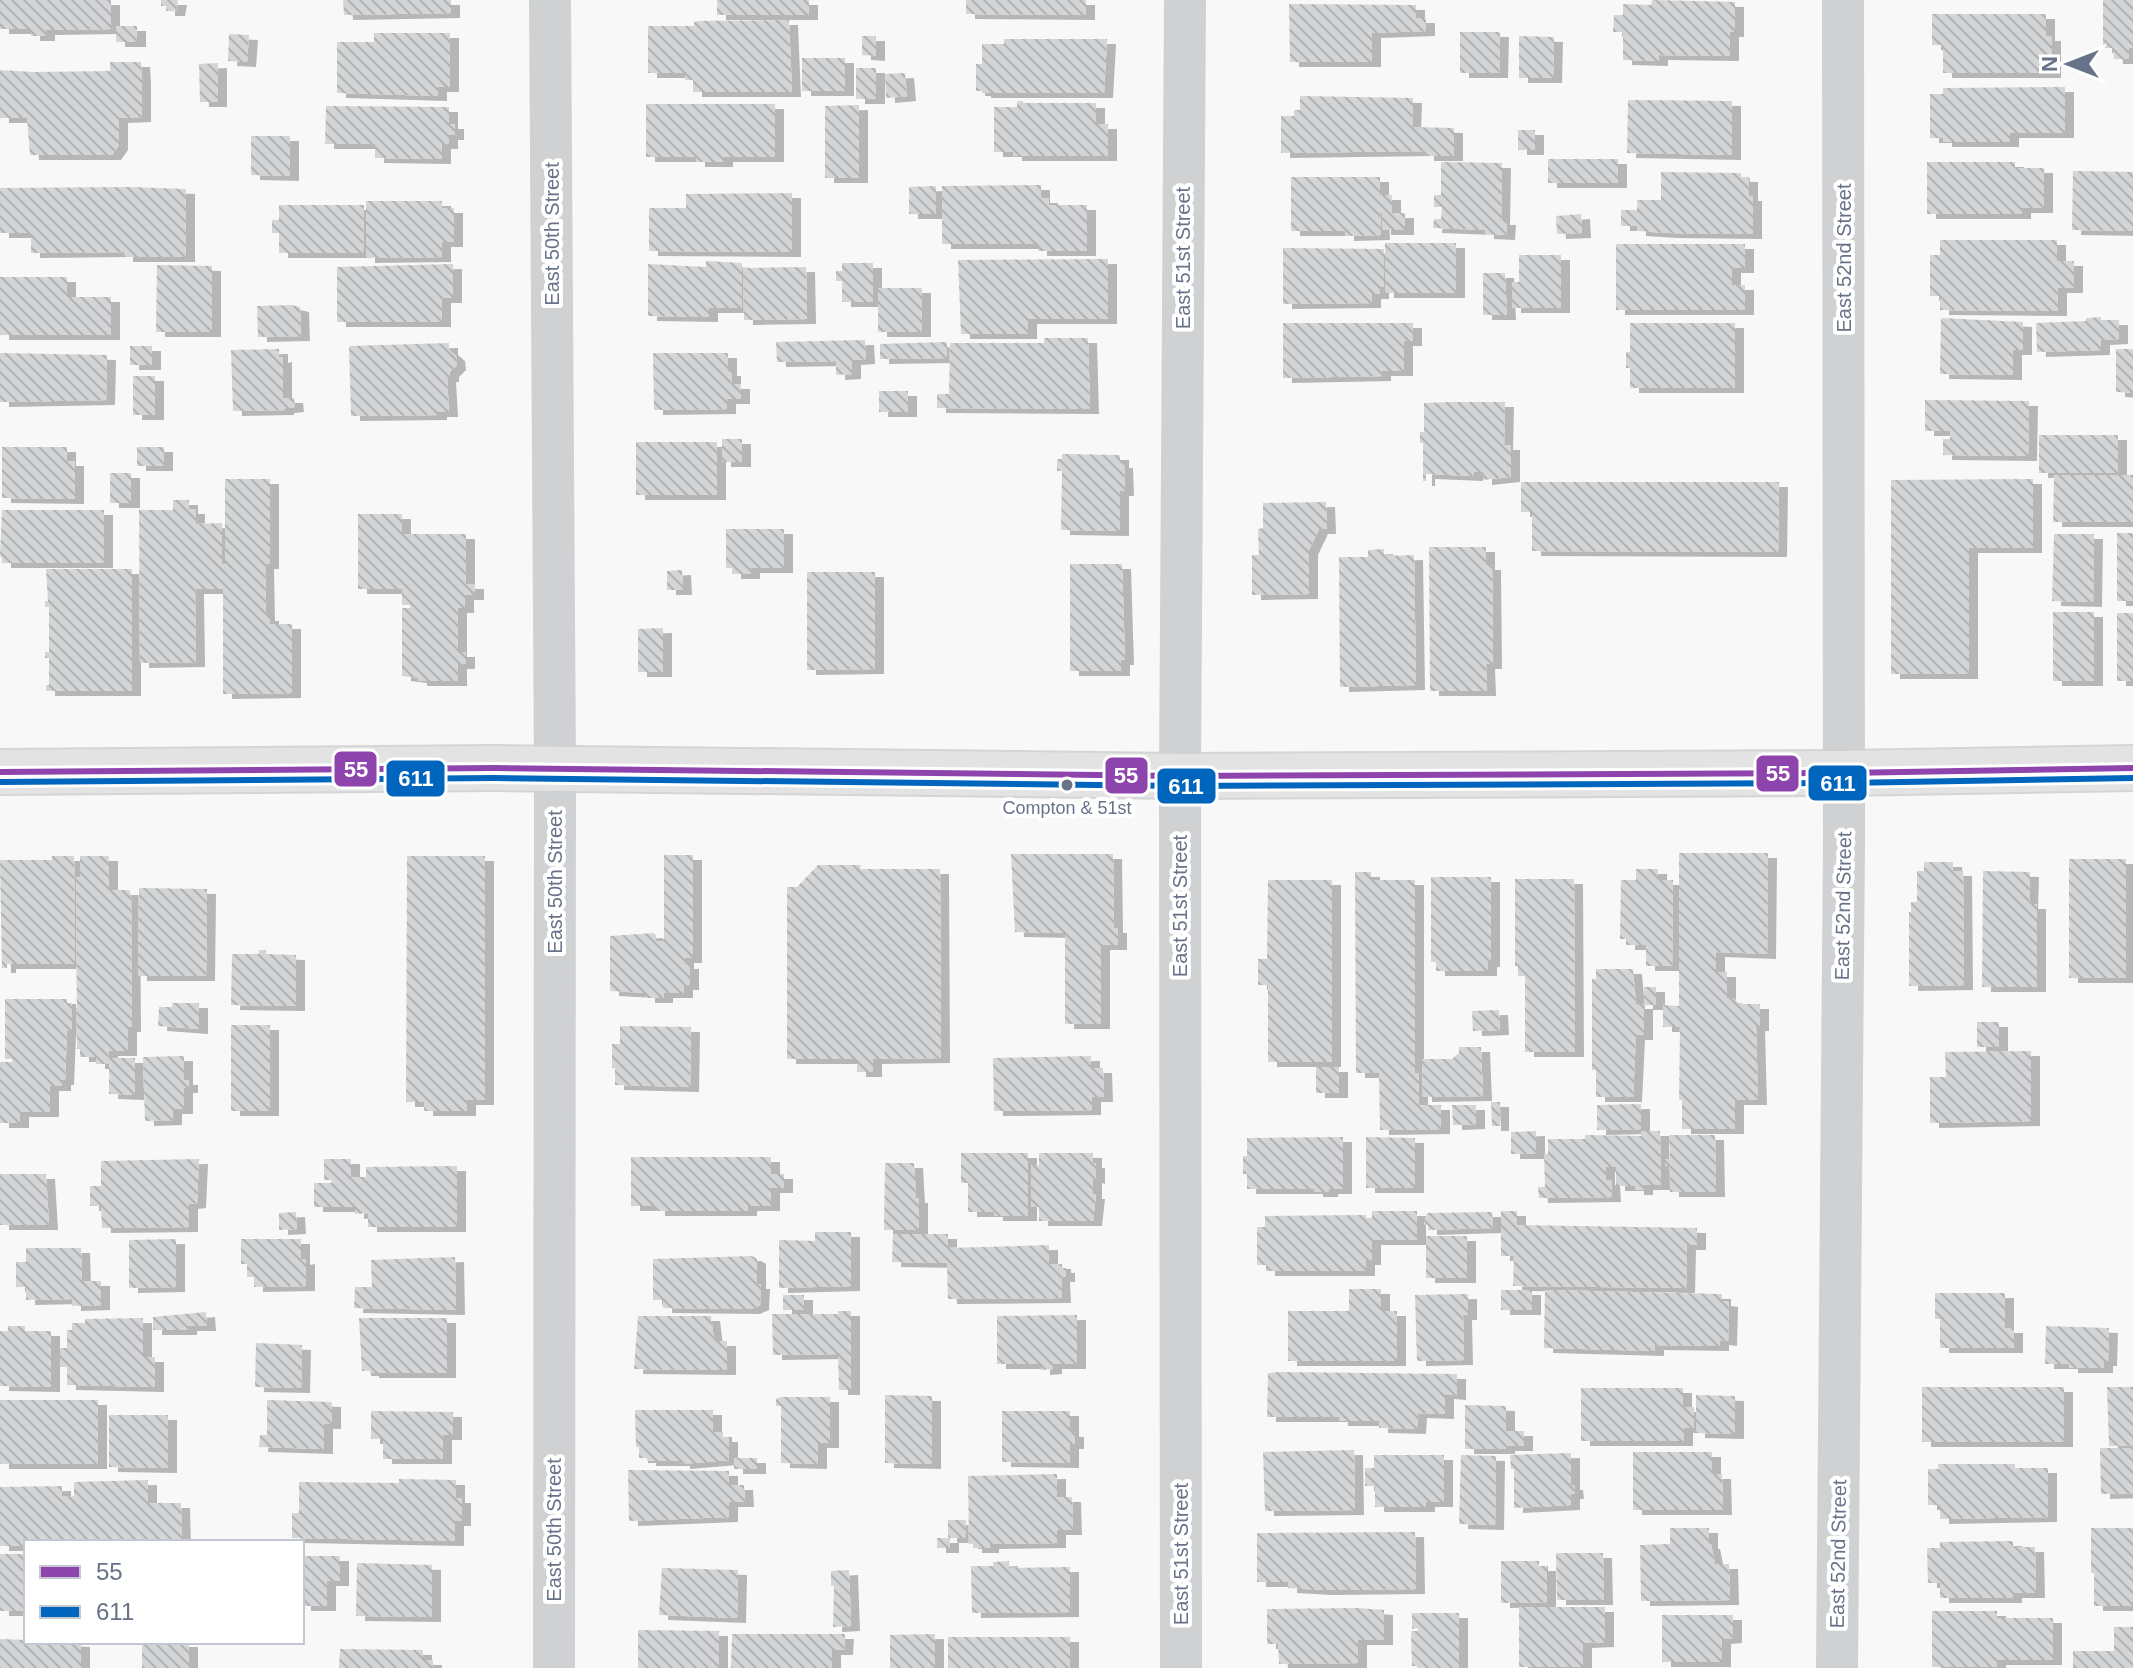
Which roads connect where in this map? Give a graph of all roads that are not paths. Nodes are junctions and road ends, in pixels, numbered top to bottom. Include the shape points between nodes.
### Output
1 (550, 0) edge
2 (1185, 0) edge
3 (1843, 0) edge
4 (2133, 768) edge
5 (555, 769) junction
6 (0, 772) edge
7 (1844, 773) junction
8 (1180, 776) junction
9 (554, 1668) edge
10 (1181, 1668) edge
11 (1837, 1668) edge

1 - 5 street, East 50th Street
2 - 8 street, East 51st Street
3 - 7 street, East 52nd Street
4 - 7 main road
5 - 6 main road
5 - 8 main road
5 - 9 street, East 50th Street
7 - 8 main road
7 - 11 street, East 52nd Street
8 - 10 street, East 51st Street

